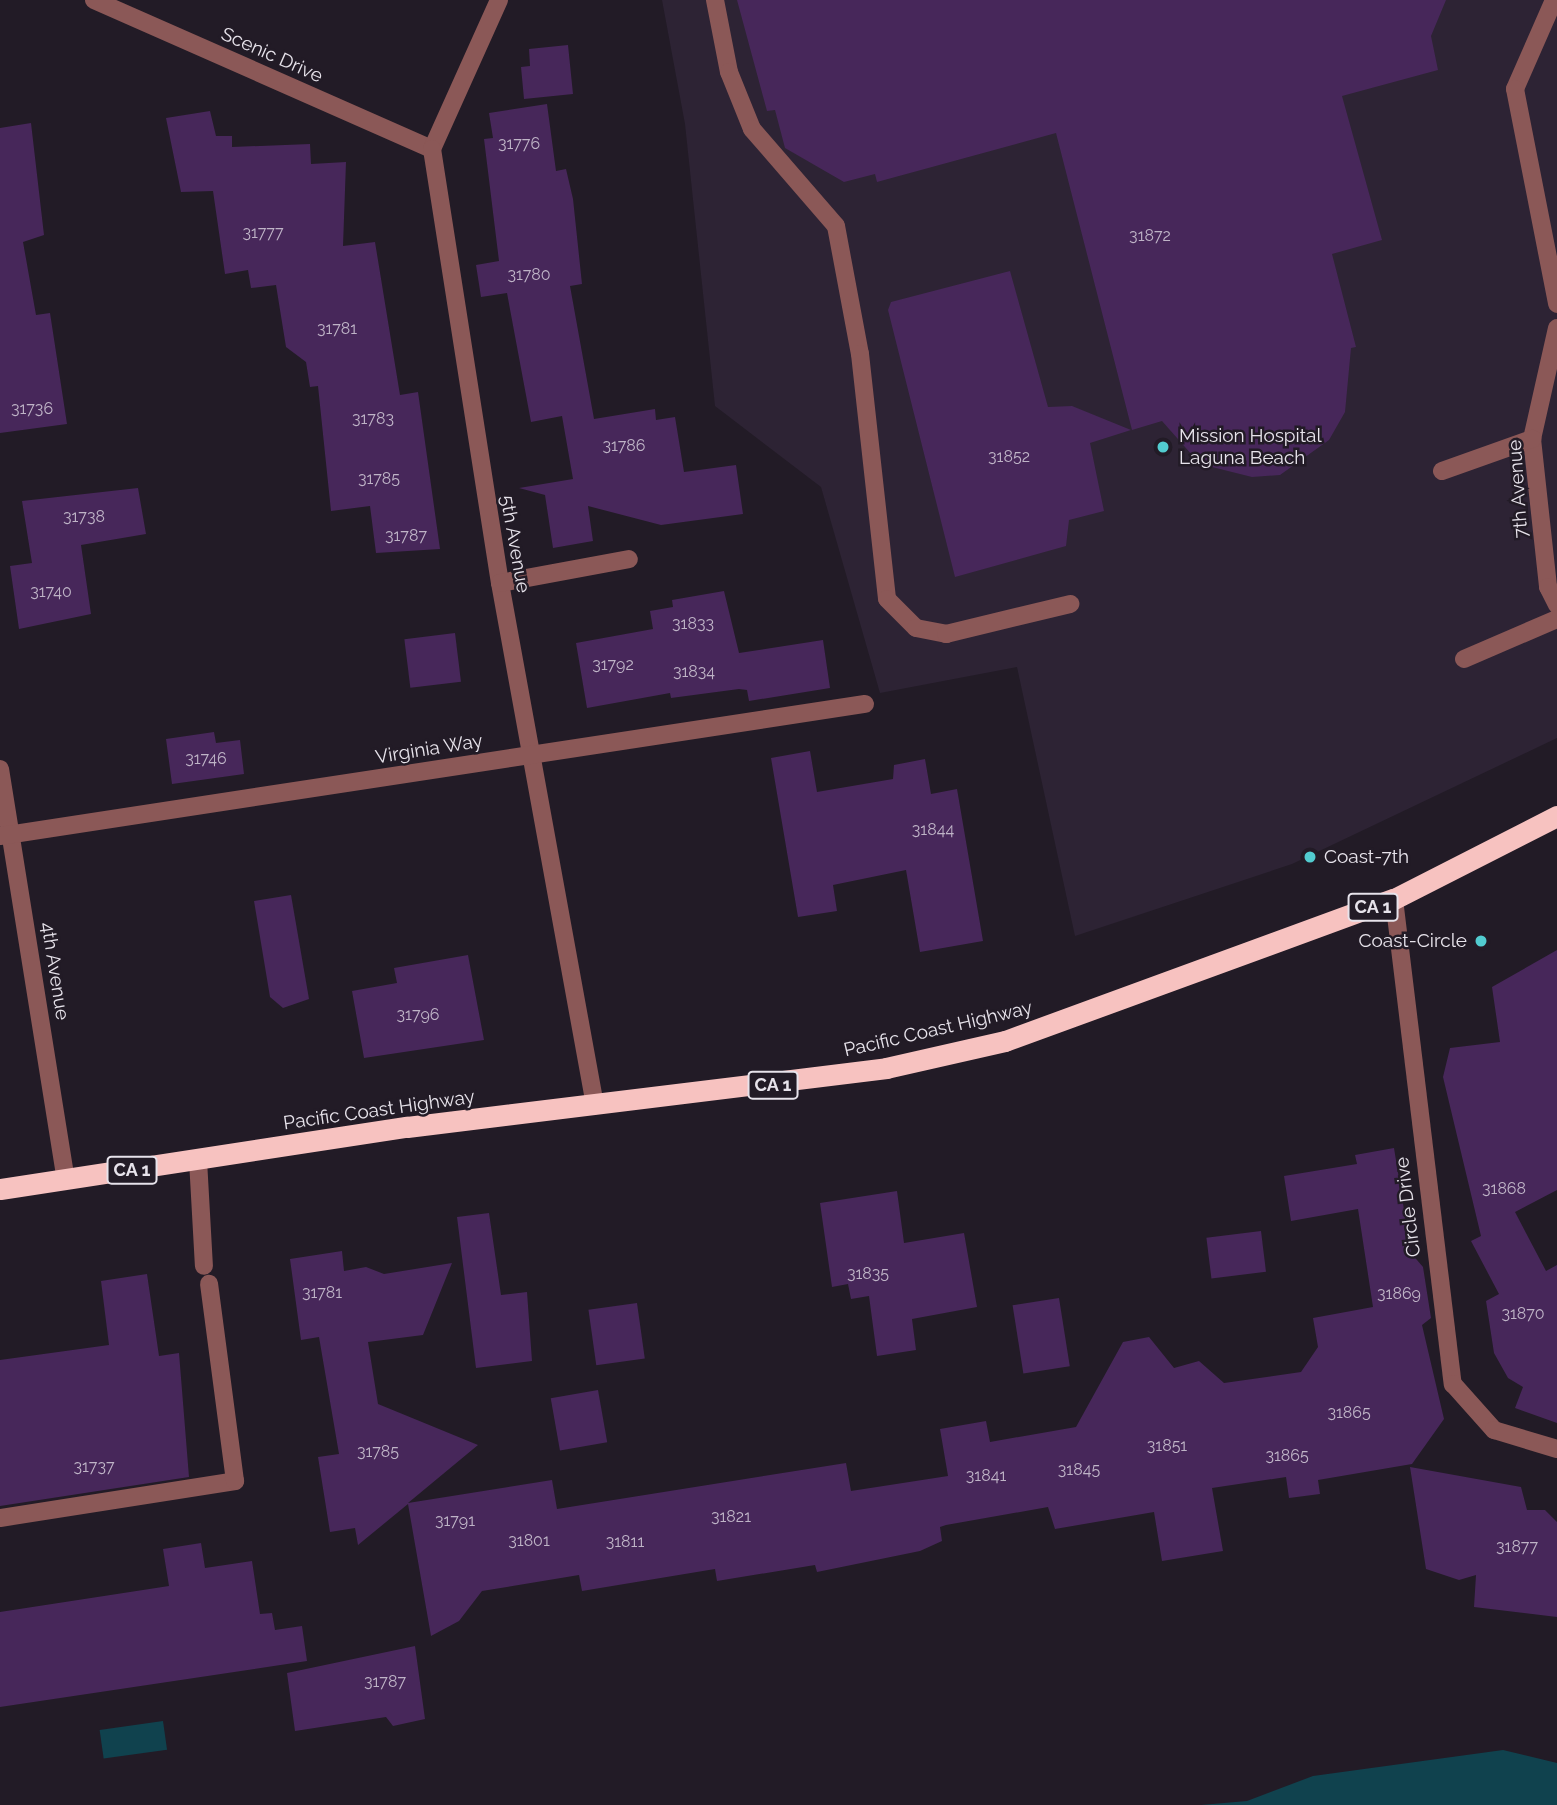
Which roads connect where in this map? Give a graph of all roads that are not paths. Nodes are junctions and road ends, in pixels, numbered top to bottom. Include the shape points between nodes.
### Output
1 (94, 0) edge
2 (499, 0) edge
3 (715, 0) edge
4 (1555, 0) edge
5 (432, 149) junction
6 (1557, 304) edge
7 (1557, 328) edge
8 (1532, 439) junction
9 (1442, 471) dead end
10 (629, 559) dead end
11 (500, 583) junction
12 (1070, 604) dead end
13 (1557, 605) edge
14 (1557, 619) edge
15 (1464, 659) dead end
16 (865, 704) dead end
17 (529, 752) junction
18 (0, 769) edge
19 (1557, 816) edge
20 (6, 835) edge
21 (1394, 899) junction
22 (595, 1105) junction
23 (198, 1160) junction
24 (66, 1179) junction
25 (0, 1189) edge
26 (204, 1266) dead end
27 (209, 1284) dead end
28 (1557, 1449) edge
29 (0, 1518) edge

1 - 5 street, Scenic Drive
2 - 5 street
3 - 12 street via 729,72 752,129 836,226 860,355 887,599 916,628 946,634
4 - 6 street via 1516,89
5 - 11 street, 5th Avenue
7 - 8 street, 7th Avenue
8 - 9 street
8 - 13 street, 7th Avenue via 1548,587
10 - 11 street
11 - 17 street, 5th Avenue
14 - 15 street
16 - 17 street, Virginia Way
17 - 20 street, Virginia Way
17 - 22 street, 5th Avenue
18 - 20 street, 4th Avenue
19 - 21 highway, Pacific Coast Highway / CA 1
20 - 24 street, 4th Avenue
21 - 22 highway, Pacific Coast Highway / CA 1 via 1004,1041 886,1068
21 - 28 street, Circle Drive via 1453,1384 1494,1430
22 - 23 highway, Pacific Coast Highway / CA 1
23 - 24 highway, Pacific Coast Highway / CA 1
23 - 26 street
24 - 25 highway, Pacific Coast Highway / CA 1
27 - 29 street via 235,1481

